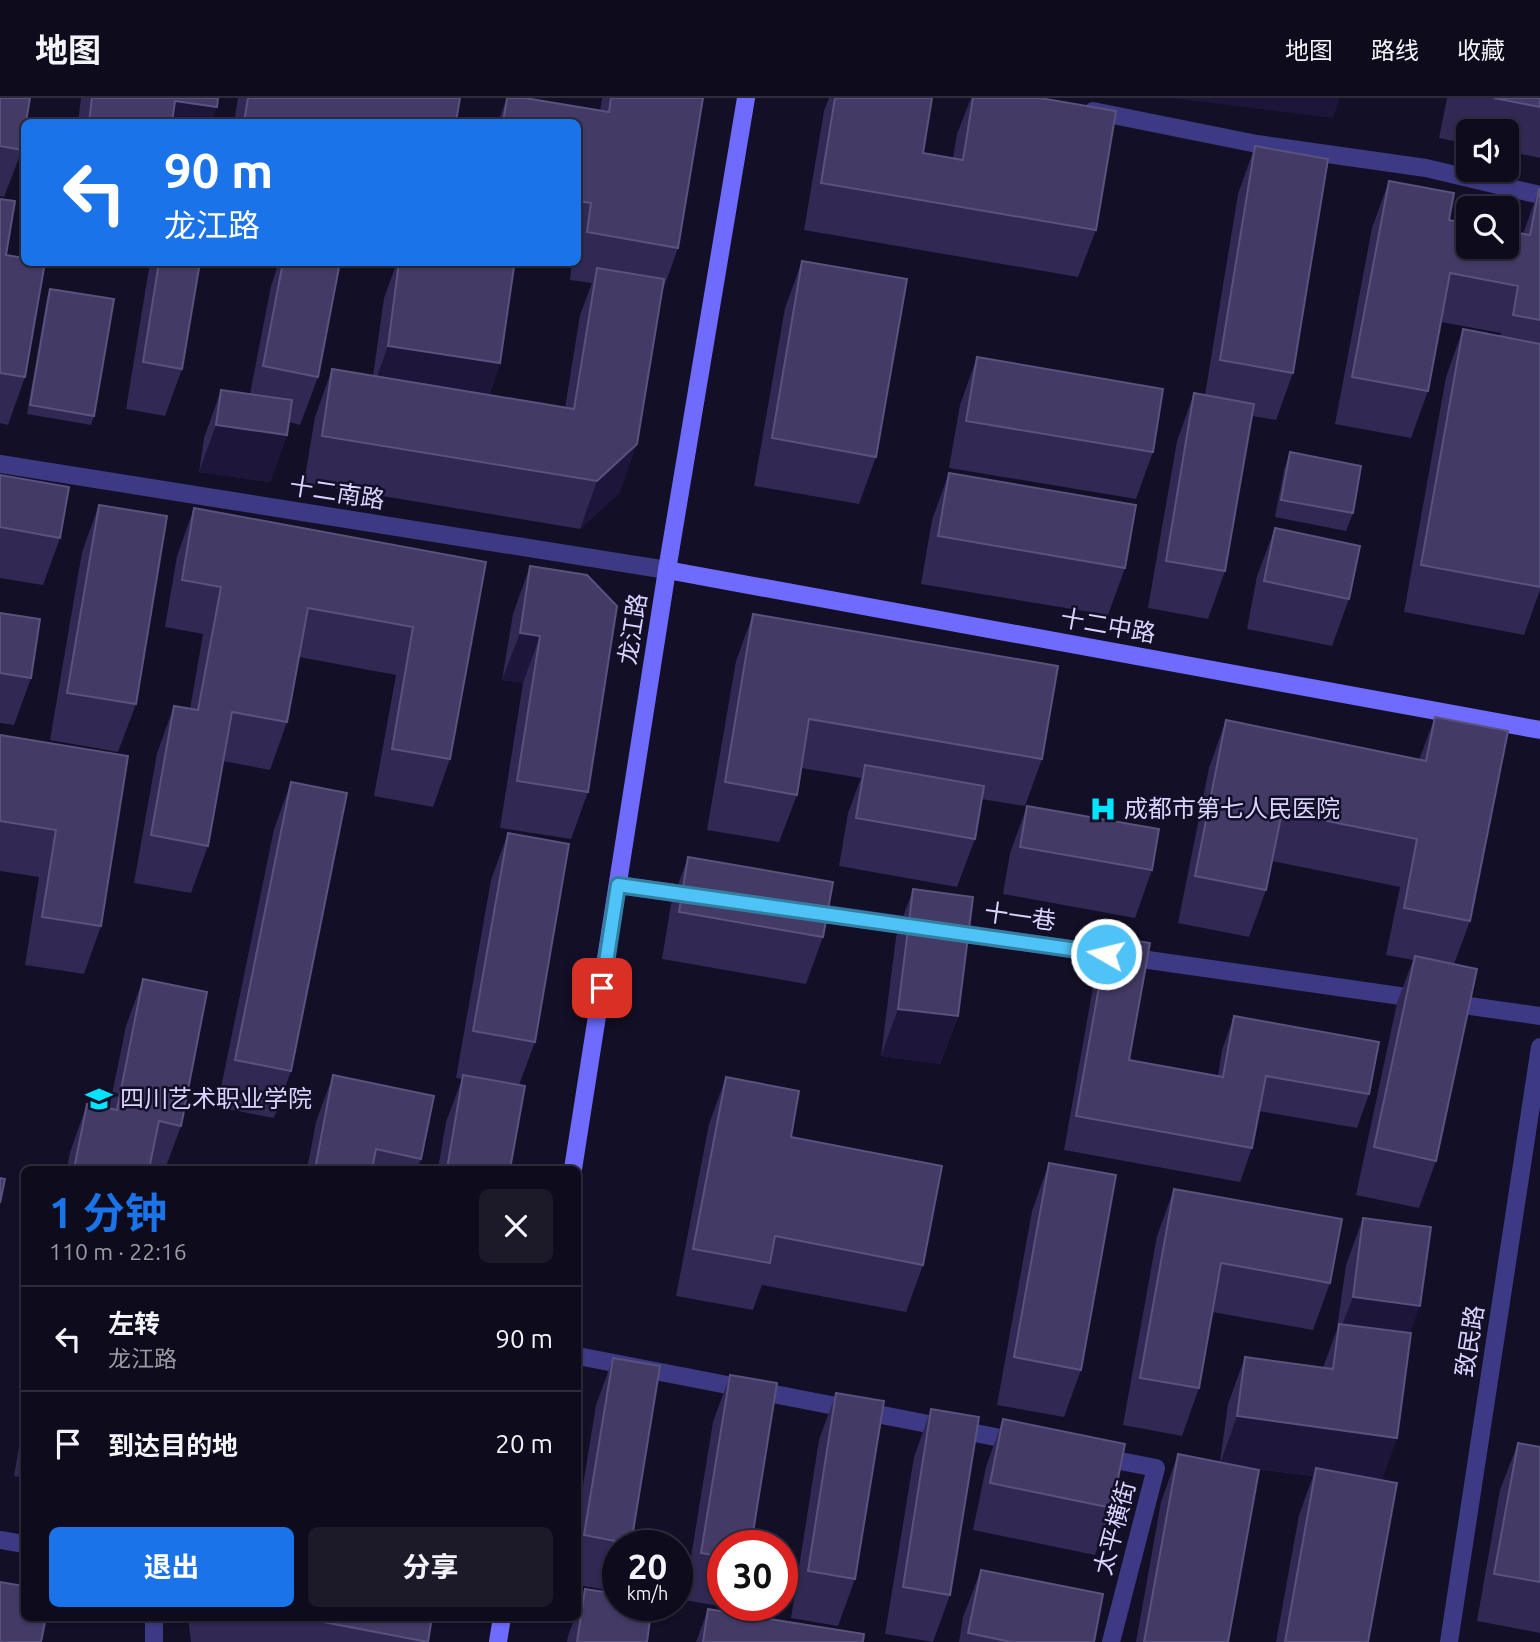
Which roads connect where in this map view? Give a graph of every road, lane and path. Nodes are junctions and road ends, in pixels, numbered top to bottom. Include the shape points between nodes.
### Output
1 (746, 98) edge
2 (1071, 106) edge
3 (1540, 195) edge
4 (0, 464) edge
5 (667, 570) junction
6 (1540, 730) edge
7 (618, 885) junction
8 (714, 898) edge
9 (783, 908) edge
10 (1540, 1016) edge
11 (1540, 1047) edge
12 (1533, 1144) edge
13 (573, 1166) edge
14 (581, 1357) edge
15 (1035, 1445) edge
16 (1075, 1452) edge
17 (0, 1540) edge
18 (21, 1544) edge
19 (154, 1621) edge
20 (501, 1621) edge
21 (154, 1642) edge
22 (498, 1642) edge
23 (1111, 1642) edge
24 (1449, 1642) edge

1 - 5 street, 龙江路
2 - 3 street via 1257,144 1426,168
4 - 5 street, 十二南路
5 - 6 street, 十二中路
5 - 7 street, 龙江路
7 - 8 street
7 - 13 street, 龙江路
9 - 10 street, 十一巷
11 - 12 street, 致民路
12 - 24 street, 致民路
14 - 15 street
16 - 23 street, 太平横街 via 1156,1468
17 - 18 street
19 - 21 street
20 - 22 street

